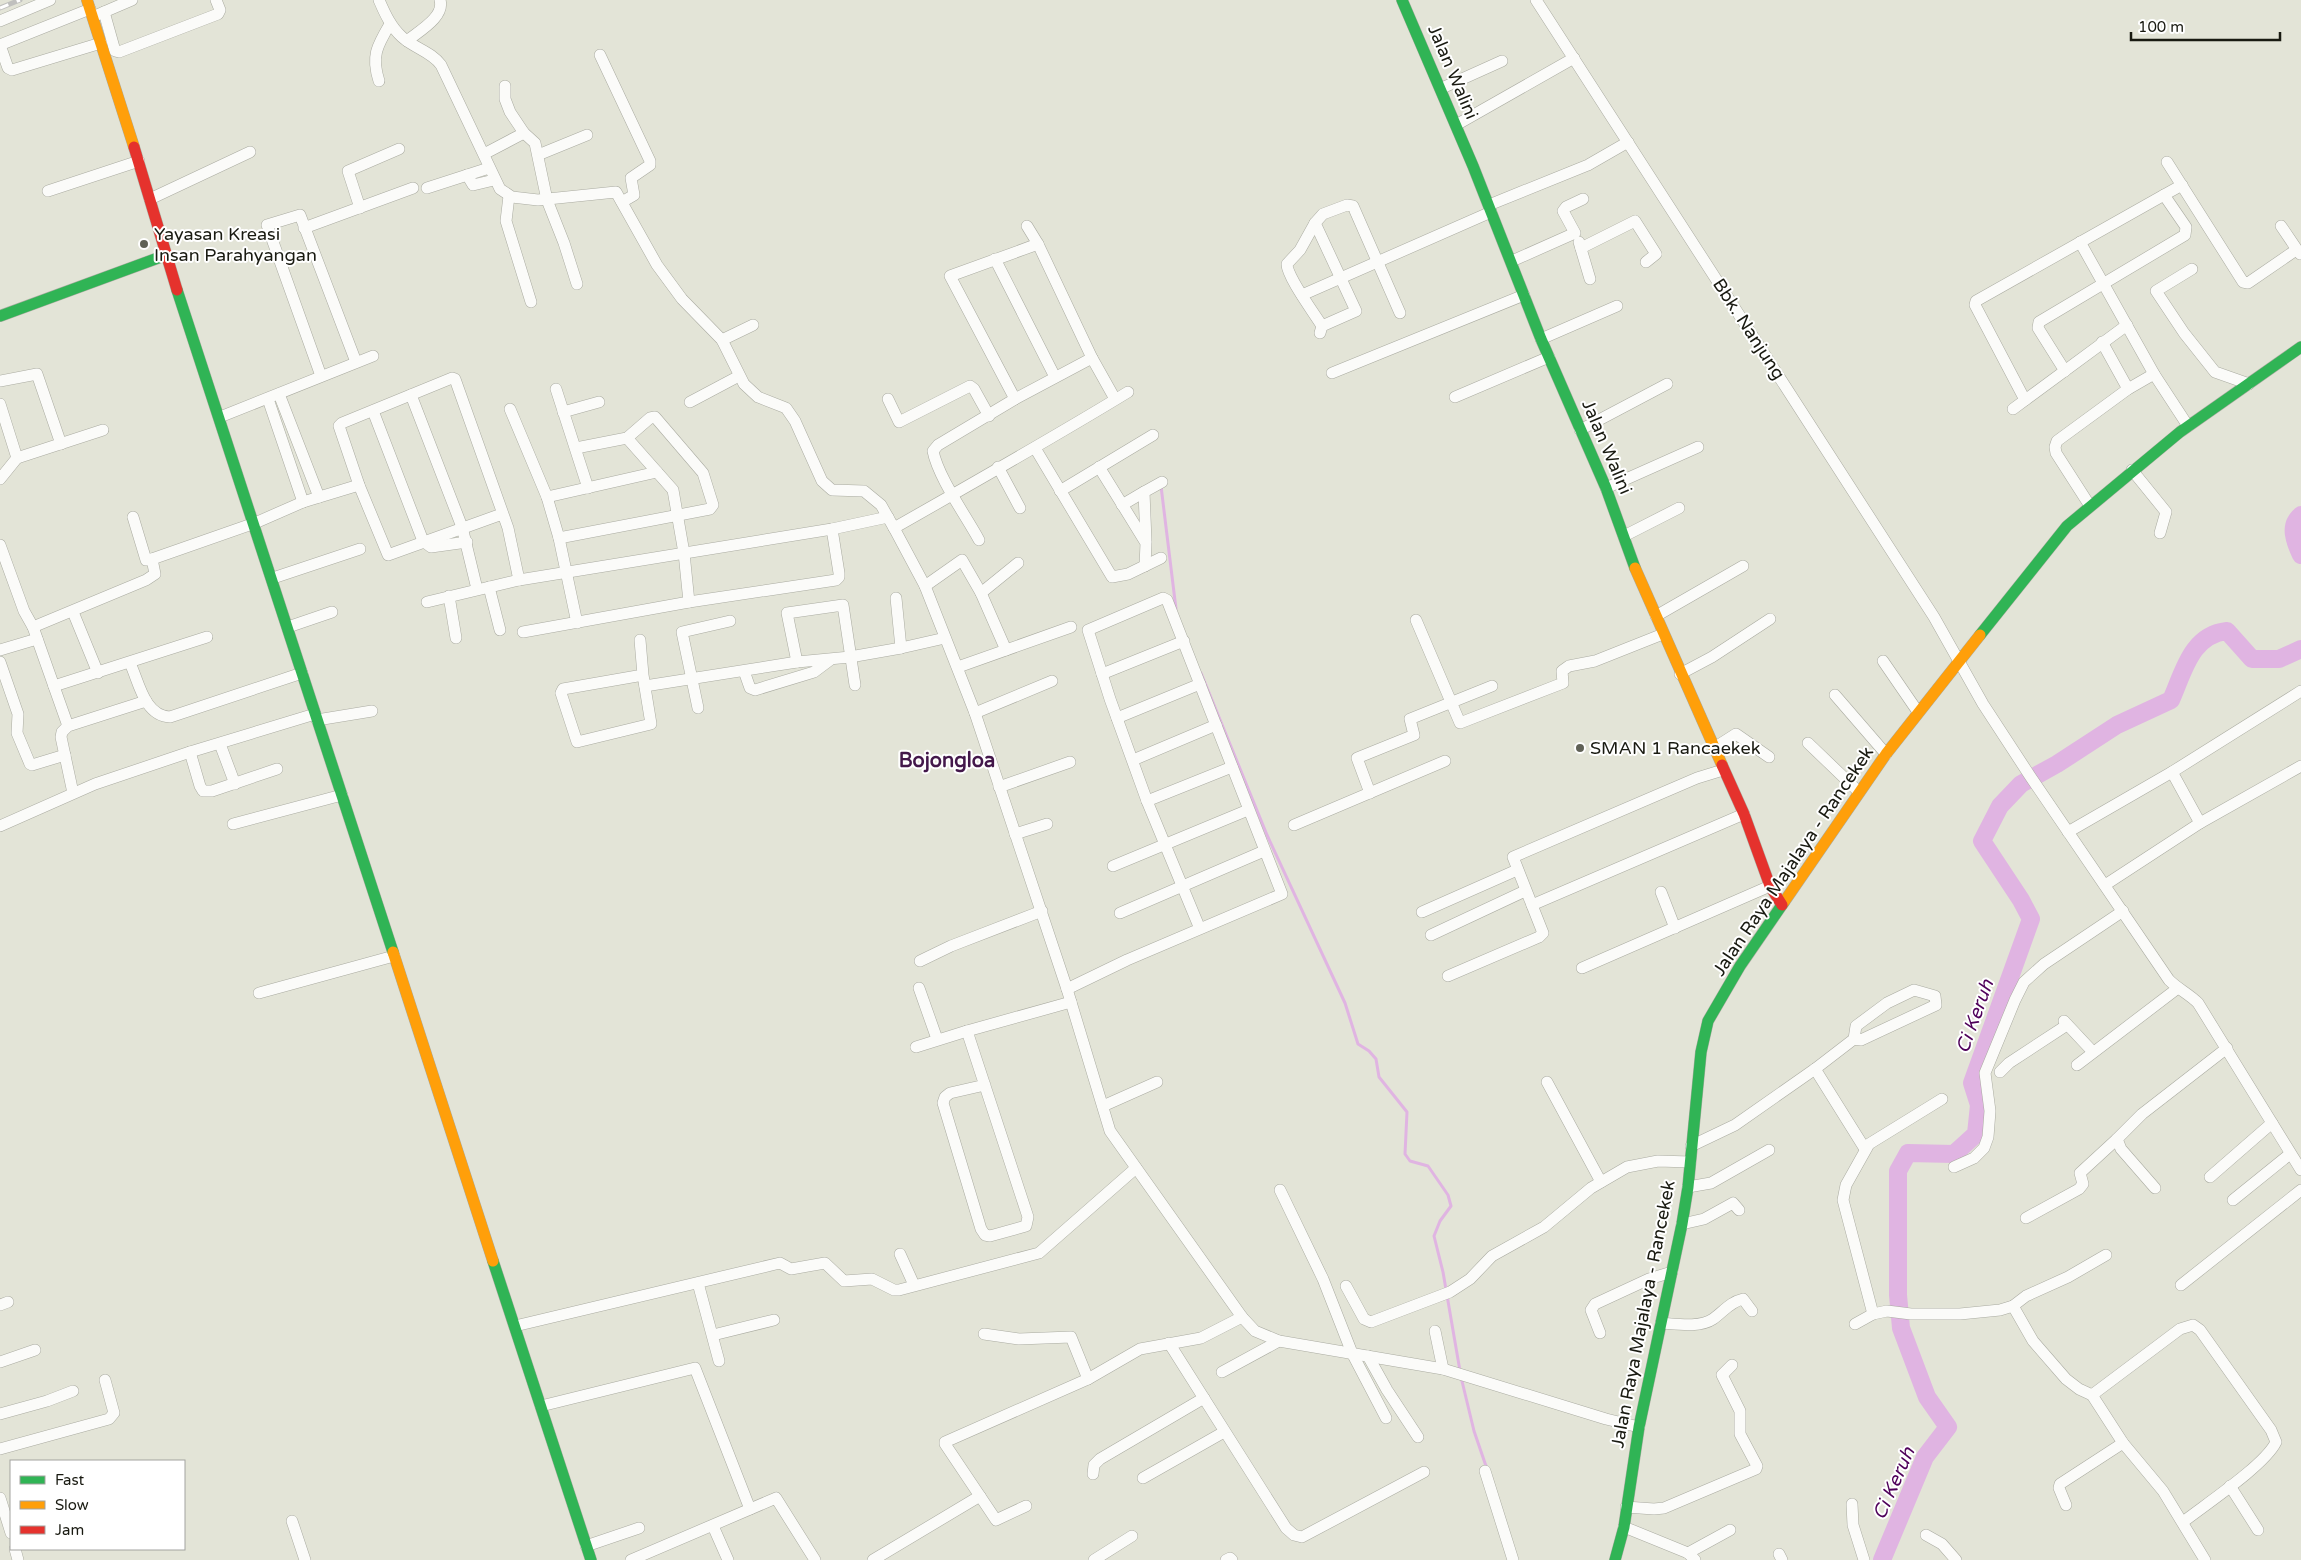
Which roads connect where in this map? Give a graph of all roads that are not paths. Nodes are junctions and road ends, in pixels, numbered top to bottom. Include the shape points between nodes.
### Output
1 (50, 0) edge
2 (132, 0) edge
3 (216, 0) edge
4 (379, 0) edge
5 (440, 0) edge
6 (1402, 0) edge
7 (1536, 0) edge
8 (94, 9) edge
9 (0, 21) edge
10 (390, 24) junction
11 (407, 41) junction
12 (101, 43) junction
13 (600, 55) dead end
14 (1574, 58) junction
15 (1502, 61) dead end
16 (379, 81) dead end
17 (505, 86) dead end
18 (1442, 88) junction
19 (1456, 125) junction
20 (524, 133) junction
21 (587, 135) dead end
22 (1628, 142) junction
23 (399, 149) dead end
24 (250, 152) dead end
25 (484, 154) junction
26 (538, 155) junction
27 (139, 161) junction
28 (2168, 162) dead end
29 (489, 168) junction
30 (467, 175) junction
31 (494, 180) junction
32 (2182, 185) junction
33 (413, 188) dead end
34 (427, 188) dead end
35 (48, 191) dead end
36 (2164, 195) junction
37 (508, 196) junction
38 (1583, 198) dead end
39 (150, 199) junction
40 (547, 200) junction
41 (622, 202) junction
42 (360, 208) junction
43 (1490, 209) junction
44 (1315, 223) junction
45 (1027, 226) dead end
46 (2281, 226) dead end
47 (304, 228) junction
48 (1575, 233) junction
49 (2080, 242) junction
50 (1038, 244) junction
51 (1581, 248) junction
52 (2299, 253) edge
53 (166, 255) junction
54 (995, 260) junction
55 (1512, 261) junction
56 (1377, 262) junction
57 (1646, 262) dead end
58 (2192, 269) dead end
59 (1340, 278) junction
60 (1590, 279) dead end
61 (2104, 282) junction
62 (576, 284) dead end
63 (1524, 295) junction
64 (1302, 296) junction
65 (531, 302) dead end
66 (1617, 306) dead end
67 (1400, 313) dead end
68 (0, 316) edge
69 (754, 325) dead end
70 (2127, 325) junction
71 (1541, 339) junction
72 (722, 340) junction
73 (2102, 342) junction
74 (2301, 347) edge
75 (374, 356) dead end
76 (1549, 357) junction
77 (1092, 358) junction
78 (356, 362) junction
79 (2065, 371) junction
80 (1332, 373) dead end
81 (2154, 374) junction
82 (321, 376) junction
83 (739, 376) junction
84 (1055, 377) junction
85 (0, 380) edge
86 (1668, 384) dead end
87 (2249, 384) junction
88 (2128, 389) junction
89 (556, 390) dead end
90 (1128, 392) dead end
91 (280, 394) junction
92 (411, 395) junction
93 (1455, 397) dead end
94 (268, 399) junction
95 (1116, 399) junction
96 (888, 400) dead end
97 (1015, 400) junction
98 (2025, 400) junction
99 (599, 402) dead end
100 (690, 402) dead end
101 (0, 404) edge
102 (510, 409) dead end
103 (2014, 409) dead end
104 (373, 411) junction
105 (563, 412) junction
106 (989, 416) junction
107 (220, 417) junction
108 (2188, 426) junction
109 (103, 430) dead end
110 (1580, 430) junction
111 (1153, 436) dead end
112 (628, 438) junction
113 (61, 444) junction
114 (1698, 447) dead end
115 (576, 448) junction
116 (1035, 448) junction
117 (17, 458) junction
118 (998, 467) junction
119 (1099, 467) junction
120 (2132, 470) junction
121 (657, 472) junction
122 (0, 479) edge
123 (1162, 482) dead end
124 (359, 485) junction
125 (588, 488) junction
126 (1606, 488) junction
127 (1060, 491) junction
128 (1144, 492) junction
129 (953, 495) junction
130 (318, 497) junction
131 (547, 497) junction
132 (303, 502) junction
133 (1122, 505) junction
134 (2090, 506) junction
135 (1020, 508) dead end
136 (1679, 508) dead end
137 (502, 514) junction
138 (676, 514) junction
139 (133, 517) dead end
140 (888, 517) junction
141 (255, 522) junction
142 (462, 528) junction
143 (894, 528) junction
144 (832, 529) junction
145 (2160, 533) dead end
146 (1624, 536) junction
147 (559, 538) junction
148 (980, 540) dead end
149 (424, 541) junction
150 (467, 542) junction
151 (1146, 543) junction
152 (0, 545) edge
153 (360, 549) dead end
154 (684, 553) junction
155 (1161, 558) dead end
156 (152, 559) junction
157 (1018, 563) dead end
158 (1145, 566) junction
159 (1742, 566) dead end
160 (566, 573) junction
161 (273, 578) junction
162 (519, 580) junction
163 (925, 586) junction
164 (489, 587) junction
165 (477, 589) junction
166 (981, 593) junction
167 (449, 596) junction
168 (896, 598) dead end
169 (427, 602) dead end
170 (689, 602) junction
171 (73, 612) junction
172 (332, 612) dead end
173 (1656, 616) junction
174 (1770, 619) dead end
175 (1416, 620) dead end
176 (730, 621) dead end
177 (577, 623) junction
178 (288, 626) junction
179 (33, 627) junction
180 (1071, 627) dead end
181 (500, 630) dead end
182 (523, 632) dead end
183 (1663, 634) junction
184 (207, 637) dead end
185 (456, 638) dead end
186 (945, 638) junction
187 (37, 639) junction
188 (640, 640) dead end
189 (1184, 641) junction
190 (901, 648) junction
191 (0, 650) edge
192 (1006, 650) junction
193 (850, 657) junction
194 (830, 660) junction
195 (1960, 660) junction
196 (1883, 661) dead end
197 (0, 662) edge
198 (797, 662) junction
199 (130, 663) junction
200 (958, 667) junction
201 (744, 671) junction
202 (98, 673) junction
203 (302, 673) junction
204 (1102, 674) junction
205 (1680, 674) junction
206 (691, 678) junction
207 (644, 680) junction
208 (1052, 681) dead end
209 (1200, 684) junction
210 (855, 685) dead end
211 (54, 686) junction
212 (1492, 686) dead end
213 (2301, 691) edge
214 (1835, 695) dead end
215 (146, 701) junction
216 (1451, 702) junction
217 (698, 708) dead end
218 (372, 711) dead end
219 (1918, 712) junction
220 (974, 713) junction
221 (316, 717) junction
222 (1117, 718) junction
223 (1216, 725) junction
224 (68, 726) junction
225 (1808, 743) dead end
226 (220, 744) junction
227 (1714, 748) junction
228 (190, 752) junction
229 (1886, 754) junction
230 (64, 755) junction
231 (1769, 758) dead end
232 (1133, 760) junction
233 (1445, 761) dead end
234 (1070, 762) dead end
235 (2301, 766) edge
236 (1232, 768) junction
237 (277, 769) dead end
238 (1723, 770) junction
239 (2172, 772) junction
240 (235, 784) junction
241 (999, 787) junction
242 (1859, 792) junction
243 (73, 793) junction
244 (1370, 793) junction
245 (342, 795) junction
246 (1148, 801) junction
247 (1248, 810) junction
248 (1744, 814) junction
249 (2200, 822) junction
250 (233, 824) dead end
251 (1047, 824) dead end
252 (1294, 825) dead end
253 (0, 826) edge
254 (2068, 832) junction
255 (1015, 834) junction
256 (1164, 845) junction
257 (1264, 851) junction
258 (1113, 866) dead end
259 (1517, 870) junction
260 (2105, 885) junction
261 (1181, 886) junction
262 (1770, 886) junction
263 (1525, 891) junction
264 (1661, 892) dead end
265 (1532, 905) junction
266 (1782, 905) junction
267 (1042, 911) junction
268 (2123, 911) junction
269 (1422, 912) dead end
270 (1120, 913) dead end
271 (1675, 928) junction
272 (1200, 929) junction
273 (1431, 935) dead end
274 (394, 956) junction
275 (920, 961) dead end
276 (1582, 968) dead end
277 (1448, 976) dead end
278 (920, 988) dead end
279 (2178, 988) junction
280 (1067, 989) junction
281 (259, 993) dead end
282 (1071, 1002) junction
283 (967, 1031) junction
284 (938, 1039) junction
285 (1854, 1039) junction
286 (916, 1047) dead end
287 (2227, 1048) junction
288 (1995, 1050) junction
289 (2093, 1052) junction
290 (2009, 1063) junction
291 (2077, 1065) dead end
292 (1815, 1069) junction
293 (2000, 1072) dead end
294 (1158, 1082) dead end
295 (1547, 1082) dead end
296 (986, 1085) junction
297 (1942, 1099) dead end
298 (1103, 1106) junction
299 (2272, 1123) junction
300 (2117, 1139) junction
301 (1691, 1146) junction
302 (1865, 1149) junction
303 (1769, 1150) dead end
304 (2290, 1154) junction
305 (1690, 1162) junction
306 (1954, 1167) dead end
307 (1136, 1168) junction
308 (2301, 1170) edge
309 (2210, 1177) dead end
310 (1601, 1182) junction
311 (1688, 1187) junction
312 (2155, 1188) dead end
313 (1280, 1190) dead end
314 (2301, 1190) edge
315 (2233, 1200) dead end
316 (1739, 1210) dead end
317 (2026, 1218) dead end
318 (1682, 1224) junction
319 (900, 1254) dead end
320 (2106, 1255) dead end
321 (1672, 1272) junction
322 (698, 1283) junction
323 (914, 1285) junction
324 (2181, 1285) dead end
325 (1346, 1286) dead end
326 (2013, 1306) junction
327 (1752, 1311) dead end
328 (1874, 1314) junction
329 (1242, 1317) junction
330 (774, 1320) dead end
331 (1661, 1323) junction
332 (1855, 1324) dead end
333 (515, 1326) junction
334 (1435, 1331) dead end
335 (1600, 1333) dead end
336 (984, 1334) dead end
337 (713, 1335) junction
338 (1279, 1341) junction
339 (1169, 1343) junction
340 (35, 1350) dead end
341 (1352, 1353) junction
342 (1368, 1356) junction
343 (719, 1361) dead end
344 (0, 1362) edge
345 (1732, 1365) dead end
346 (1443, 1369) junction
347 (1222, 1372) dead end
348 (1088, 1378) junction
349 (106, 1380) dead end
350 (72, 1392) dead end
351 (2092, 1395) junction
352 (1204, 1398) junction
353 (541, 1406) junction
354 (0, 1414) edge
355 (1386, 1418) dead end
356 (1638, 1427) junction
357 (1224, 1432) junction
358 (1418, 1437) dead end
359 (2122, 1443) junction
360 (0, 1449) edge
361 (1485, 1471) dead end
362 (1424, 1472) dead end
363 (1093, 1474) dead end
364 (1143, 1478) dead end
365 (2230, 1486) junction
366 (980, 1496) junction
367 (0, 1498) edge
368 (1852, 1504) dead end
369 (2066, 1505) dead end
370 (1026, 1506) dead end
371 (1626, 1507) junction
372 (750, 1509) junction
373 (9, 1512) edge
374 (292, 1521) dead end
375 (2183, 1522) junction
376 (713, 1526) junction
377 (1624, 1527) junction
378 (639, 1528) dead end
379 (1730, 1530) dead end
380 (2258, 1530) dead end
381 (1926, 1535) dead end
382 (1132, 1536) dead end
383 (586, 1546) junction
384 (1691, 1556) edge
385 (305, 1560) edge
386 (591, 1560) edge
387 (631, 1560) edge
388 (728, 1560) edge
389 (815, 1560) edge
390 (873, 1560) edge
391 (1094, 1560) edge
392 (1226, 1560) edge
393 (1232, 1560) edge
394 (1513, 1560) edge
395 (1615, 1560) edge
396 (1864, 1560) edge
397 (1956, 1560) edge
398 (2205, 1560) edge

1 - 9 street
2 - 8 street
3 - 8 street via 220,10 218,14 119,52 115,51
4 - 10 street
5 - 11 street via 438,15
6 - 18 street, Jalan Walini
7 - 14 street, Bbk. Nanjung
8 - 12 street
8 - 12 street via 0,44 8,68 12,70
10 - 11 street
10 - 16 street via 375,53
11 - 25 street via 436,58 441,65
12 - 27 street
13 - 41 street via 650,161 650,165 631,178 634,195
14 - 19 street
14 - 22 street, Bbk. Nanjung
15 - 18 street
17 - 20 street via 510,112
18 - 19 street, Jalan Walini
19 - 43 street, Jalan Walini
20 - 25 street
20 - 26 street via 535,143
21 - 26 street
22 - 43 street via 1588,165
22 - 195 street, Bbk. Nanjung
23 - 42 street via 348,171
24 - 39 street
25 - 29 street
26 - 40 street
27 - 35 street
27 - 39 street
28 - 32 street
29 - 30 street
29 - 31 street
30 - 31 street via 473,185
30 - 34 street
31 - 37 street
32 - 36 street
32 - 52 street via 2243,282 2248,283
33 - 42 street
36 - 49 street
36 - 61 street via 2186,227 2185,235
37 - 40 street
37 - 65 street via 506,221
38 - 48 street via 1563,211
39 - 53 street
40 - 41 street via 614,191
40 - 62 street
41 - 72 street via 657,266 682,299
42 - 47 street
43 - 55 street, Jalan Walini
43 - 56 street
44 - 56 street via 1323,214 1350,204
44 - 59 street
44 - 64 street via 1287,268
45 - 50 street
46 - 52 street
47 - 78 street
47 - 82 street via 300,214 267,225
48 - 51 street
48 - 55 street
49 - 61 street
49 - 98 street via 1975,303
50 - 54 street
50 - 77 street
51 - 57 street via 1635,221 1656,254
51 - 60 street
53 - 68 street
53 - 107 street
54 - 84 street
54 - 97 street via 950,275 950,279
55 - 63 street, Jalan Walini
56 - 59 street
56 - 67 street
58 - 87 street via 2156,291 2215,372
59 - 64 street
59 - 64 street via 1356,311 1321,330
61 - 70 street
61 - 79 street via 2037,324
63 - 71 street, Jalan Walini
63 - 80 street
66 - 71 street
69 - 72 street
70 - 73 street
70 - 81 street
71 - 76 street, Jalan Walini
72 - 83 street
73 - 79 street
73 - 88 street
74 - 87 street, Jalan Raya Majalaya - Rancekek
75 - 78 street
76 - 93 street
76 - 110 street, Jalan Walini
77 - 84 street
77 - 95 street
78 - 82 street
79 - 98 street
81 - 88 street
81 - 108 street
82 - 91 street
83 - 100 street
83 - 140 street via 758,397 786,408 828,487 836,491 864,491
84 - 97 street
85 - 113 street via 37,374
86 - 110 street
87 - 108 street, Jalan Raya Majalaya - Rancekek
88 - 134 street via 2057,441 2055,447
89 - 105 street
90 - 95 street
91 - 94 street
91 - 130 street
92 - 104 street
92 - 137 street via 455,379
92 - 142 street
94 - 107 street
94 - 132 street
95 - 116 street
96 - 106 street via 899,422 970,386
97 - 106 street
98 - 103 street
99 - 105 street
101 - 117 street
102 - 131 street
104 - 124 street via 339,426
104 - 149 street
105 - 115 street
106 - 129 street via 933,451
107 - 141 street
108 - 120 street, Jalan Raya Majalaya - Rancekek
109 - 113 street
110 - 126 street, Jalan Walini
111 - 119 street
112 - 115 street
112 - 121 street
112 - 138 street via 655,417 703,473 712,508
113 - 117 street
114 - 126 street
115 - 125 street
116 - 118 street
116 - 127 street
117 - 122 street
118 - 129 street
118 - 135 street
119 - 127 street
119 - 133 street
120 - 134 street, Jalan Raya Majalaya - Rancekek
120 - 145 street via 2166,512
121 - 125 street
121 - 138 street via 673,490
123 - 128 street
124 - 130 street
124 - 149 street via 388,555
125 - 131 street
126 - 146 street, Jalan Walini
127 - 158 street via 1112,577
128 - 133 street
128 - 151 street
129 - 143 street
129 - 148 street
130 - 132 street
131 - 147 street
132 - 141 street
133 - 151 street
134 - 195 street, Jalan Raya Majalaya - Rancekek via 2067,526
136 - 146 street
137 - 142 street
137 - 162 street
138 - 147 street
138 - 154 street
139 - 156 street via 146,560
140 - 143 street
140 - 144 street
141 - 156 street
141 - 161 street
142 - 149 street
142 - 150 street
143 - 163 street
144 - 154 street
144 - 170 street via 839,574 836,580
146 - 173 street, Jalan Walini
147 - 160 street
149 - 150 street via 431,547
150 - 165 street
151 - 158 street
152 - 179 street
153 - 161 street
154 - 160 street
154 - 170 street
155 - 158 street
156 - 171 street via 155,571 152,577
157 - 166 street
159 - 173 street
160 - 162 street
160 - 177 street
161 - 178 street
162 - 164 street
163 - 166 street via 962,560
163 - 186 street
164 - 165 street
164 - 181 street
165 - 167 street
166 - 192 street
167 - 169 street
167 - 185 street
168 - 190 street
170 - 177 street
171 - 179 street
171 - 202 street
172 - 178 street
173 - 183 street, Jalan Walini
174 - 205 street via 1712,658
175 - 216 street
176 - 206 street via 683,631
177 - 182 street
178 - 203 street
179 - 187 street
180 - 192 street
183 - 205 street, Jalan Walini
183 - 216 street via 1595,661 1569,666 1562,671 1563,683 1460,723
184 - 199 street
186 - 190 street
186 - 200 street
187 - 191 street
187 - 211 street
188 - 207 street
189 - 204 street
189 - 204 street via 1165,598 1118,616 1088,630
189 - 209 street
190 - 193 street
192 - 200 street
193 - 194 street
193 - 198 street via 844,606 841,604 787,613
193 - 210 street
194 - 198 street
194 - 201 street via 814,672 755,690 750,688
195 - 219 street, Jalan Raya Majalaya - Rancekek
195 - 254 street, Bbk. Nanjung via 1983,704
196 - 219 street
197 - 230 street via 18,714 17,733 30,764
198 - 201 street
199 - 202 street
199 - 215 street
200 - 220 street
201 - 206 street
202 - 211 street
203 - 215 street via 170,717 159,715
203 - 221 street
204 - 222 street
205 - 227 street, Jalan Walini
206 - 207 street
206 - 217 street
207 - 207 street via 651,724 577,742 561,693 563,689
208 - 220 street
209 - 222 street
209 - 223 street
211 - 224 street
212 - 216 street
213 - 239 street
214 - 229 street
215 - 224 street
216 - 244 street via 1410,720 1414,735 1357,758
218 - 221 street
219 - 229 street, Jalan Raya Majalaya - Rancekek
220 - 241 street
221 - 226 street
221 - 245 street
222 - 232 street
223 - 232 street
223 - 236 street
224 - 230 street via 61,734
225 - 242 street
226 - 228 street
226 - 240 street
227 - 231 street via 1736,734
227 - 238 street, Jalan Walini
228 - 240 street via 204,791
228 - 243 street
229 - 242 street, Jalan Raya Majalaya - Rancekek
230 - 243 street
232 - 246 street
233 - 244 street
234 - 241 street
235 - 249 street
236 - 246 street
236 - 247 street
237 - 240 street
238 - 248 street, Jalan Walini
238 - 259 street via 1513,857
239 - 249 street
239 - 254 street
241 - 255 street
242 - 266 street, Jalan Raya Majalaya - Rancekek
243 - 253 street
244 - 252 street
245 - 250 street
245 - 274 street
246 - 256 street
247 - 256 street
247 - 257 street
248 - 262 street, Jalan Walini
248 - 265 street
249 - 260 street
251 - 255 street
254 - 260 street, Bbk. Nanjung
255 - 267 street
256 - 258 street
256 - 261 street
257 - 261 street
257 - 272 street via 1282,891 1280,896
259 - 263 street
259 - 269 street
260 - 268 street, Bbk. Nanjung
261 - 270 street
261 - 272 street
262 - 266 street, Jalan Walini
262 - 271 street
263 - 265 street
263 - 273 street
264 - 271 street
265 - 277 street via 1542,936
266 - 301 street, Jalan Raya Majalaya - Rancekek via 1740,966 1708,1022 1700,1052
267 - 275 street
267 - 280 street
268 - 279 street, Bbk. Nanjung via 2168,980
268 - 288 street via 2044,964 2024,982
271 - 276 street
272 - 280 street
274 - 281 street
274 - 333 street
278 - 284 street
279 - 287 street, Bbk. Nanjung via 2198,1003
279 - 289 street
280 - 282 street
282 - 283 street
282 - 298 street
283 - 284 street
283 - 296 street
284 - 286 street
285 - 285 street via 1861,1040 1936,1005 1935,996 1914,990 1895,999 1856,1026
285 - 292 street
287 - 299 street, Bbk. Nanjung
287 - 300 street via 2142,1114
288 - 290 street
288 - 306 street via 1985,1073 1990,1110 1988,1137 1984,1148 1974,1158
289 - 290 street via 2065,1023
289 - 291 street
290 - 293 street
292 - 301 street via 1735,1125
292 - 302 street
294 - 298 street
295 - 310 street
296 - 296 street via 1028,1222 1021,1228 990,1236 985,1236 981,1229 943,1103 950,1094
297 - 302 street
298 - 307 street via 1110,1130
299 - 304 street, Bbk. Nanjung
299 - 309 street
300 - 312 street via 2121,1149
300 - 317 street via 2080,1173 2083,1184 2079,1189
301 - 305 street, Jalan Raya Majalaya - Rancekek
302 - 328 street via 1846,1185 1843,1200
303 - 311 street via 1711,1183
304 - 308 street, Bbk. Nanjung
304 - 315 street
305 - 310 street via 1639,1163
305 - 311 street, Jalan Raya Majalaya - Rancekek
307 - 323 street via 1039,1253
307 - 329 street
310 - 325 street via 1544,1227 1492,1256 1470,1279 1447,1293 1367,1322
311 - 318 street, Jalan Raya Majalaya - Rancekek
313 - 341 street via 1323,1279
314 - 324 street
316 - 318 street via 1734,1203 1704,1219
318 - 321 street, Jalan Raya Majalaya - Rancekek
319 - 323 street
320 - 326 street via 2026,1296
321 - 331 street, Jalan Raya Majalaya - Rancekek
321 - 335 street via 1648,1279 1595,1304 1591,1310
322 - 323 street via 780,1263 791,1268 825,1263 844,1281 872,1280 896,1290
322 - 333 street
322 - 337 street
326 - 328 street via 1960,1314 1887,1311
326 - 351 street via 2033,1341 2066,1379
327 - 331 street via 1743,1299 1733,1302 1711,1321
328 - 332 street
329 - 338 street via 1255,1331
329 - 339 street via 1201,1338
330 - 337 street
331 - 356 street, Jalan Raya Majalaya - Rancekek
333 - 353 street
334 - 346 street
336 - 348 street via 1019,1339 1070,1337
337 - 343 street
338 - 341 street
338 - 347 street
339 - 348 street via 1140,1349
339 - 352 street
340 - 344 street
341 - 342 street
341 - 355 street
342 - 346 street
342 - 358 street
345 - 371 street via 1722,1375 1740,1411 1740,1434 1756,1468 1664,1508
346 - 356 street
348 - 366 street via 945,1442
349 - 360 street via 114,1413 109,1419
350 - 354 street
351 - 359 street
351 - 365 street via 2180,1328 2193,1325 2200,1330 2271,1430 2276,1442 2272,1451
352 - 357 street
352 - 363 street via 1100,1460 1094,1465
353 - 372 street via 696,1368
353 - 383 street
356 - 371 street, Jalan Raya Majalaya - Rancekek
357 - 362 street via 1286,1528 1302,1537
357 - 364 street
359 - 369 street via 2060,1484 2058,1488
359 - 375 street via 2163,1491
361 - 394 street
365 - 375 street
365 - 380 street
366 - 370 street via 996,1520
366 - 390 street
367 - 373 street
368 - 396 street via 1853,1525
371 - 377 street, Jalan Raya Majalaya - Rancekek
372 - 376 street
372 - 389 street via 778,1499
374 - 385 street
375 - 398 street
376 - 387 street
376 - 388 street
377 - 384 street
377 - 395 street, Jalan Raya Majalaya - Rancekek
378 - 383 street
379 - 384 street
381 - 397 street via 1942,1544
382 - 391 street
383 - 386 street
392 - 393 street

